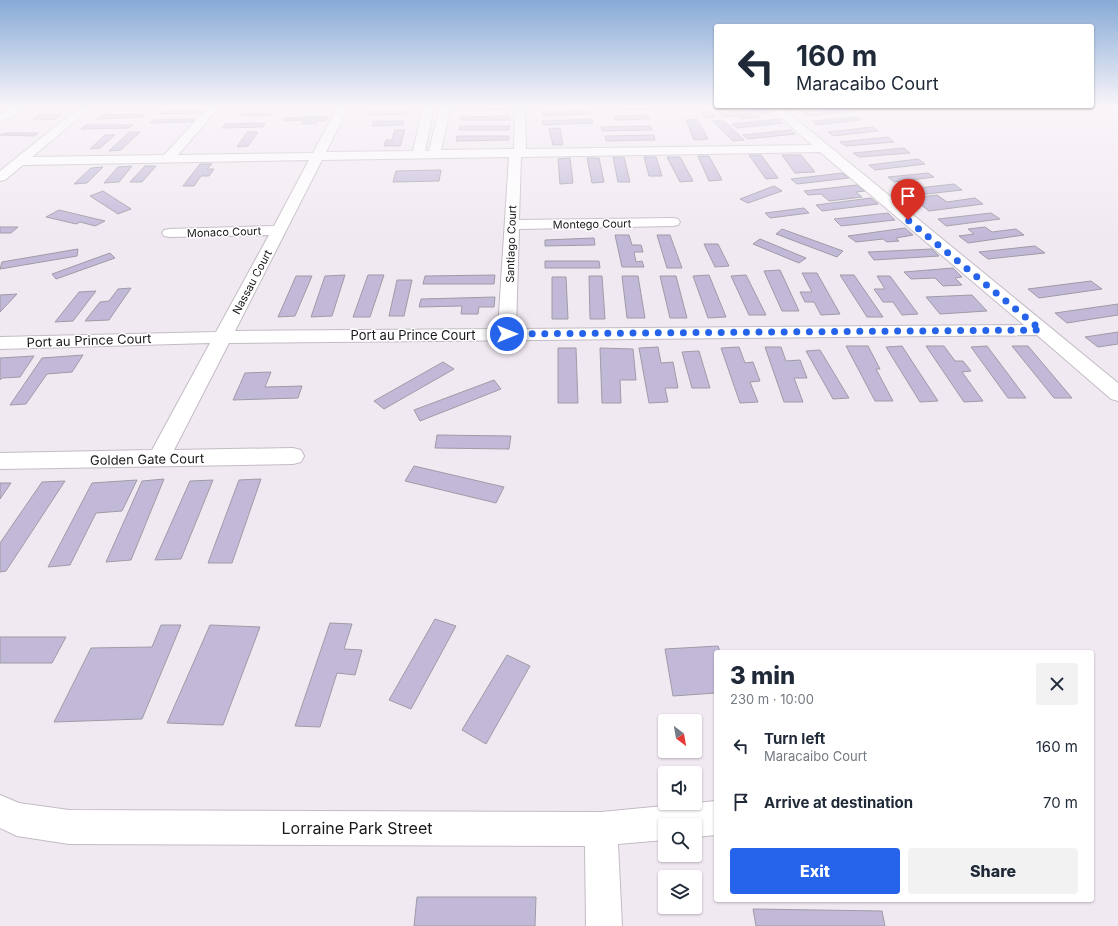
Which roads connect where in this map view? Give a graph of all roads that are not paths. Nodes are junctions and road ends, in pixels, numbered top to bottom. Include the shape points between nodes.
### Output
1 (35, 149) edge
2 (176, 149) edge
3 (322, 149) edge
4 (419, 149) edge
5 (435, 149) edge
6 (517, 149) edge
7 (581, 149) edge
8 (822, 149) edge
9 (517, 153) junction
10 (418, 154) junction
11 (434, 154) junction
12 (318, 156) junction
13 (168, 158) junction
14 (20, 161) junction
15 (0, 176) edge
16 (673, 222) dead end
17 (512, 225) junction
18 (279, 230) junction
19 (170, 233) dead end
20 (1041, 330) junction
21 (507, 334) junction
22 (223, 337) junction
23 (0, 343) edge
24 (1118, 394) edge
25 (293, 456) dead end
26 (159, 458) junction
27 (0, 461) edge
28 (0, 811) edge
29 (714, 818) edge
30 (601, 829) junction
31 (604, 926) edge

1 - 14 street
2 - 13 street
3 - 12 street, Nassau Court
4 - 10 street
5 - 11 street
6 - 9 street, Santiago Court
7 - 9 street
8 - 20 street
9 - 11 street
9 - 17 street, Santiago Court
10 - 11 street
10 - 12 street
12 - 13 street
12 - 18 street, Nassau Court
13 - 14 street
14 - 15 street
16 - 17 street, Montego Court
17 - 21 street, Santiago Court
18 - 19 street, Monaco Court
18 - 22 street, Nassau Court
20 - 21 street, Port au Prince Court
20 - 24 street
21 - 22 street, Port au Prince Court
22 - 23 street, Port au Prince Court
22 - 26 street, Nassau Court
25 - 26 street, Golden Gate Court
26 - 27 street, Golden Gate Court
28 - 30 street, Lorraine Park Street via 17,819 69,827
29 - 30 street, Lorraine Park Street
30 - 31 street

